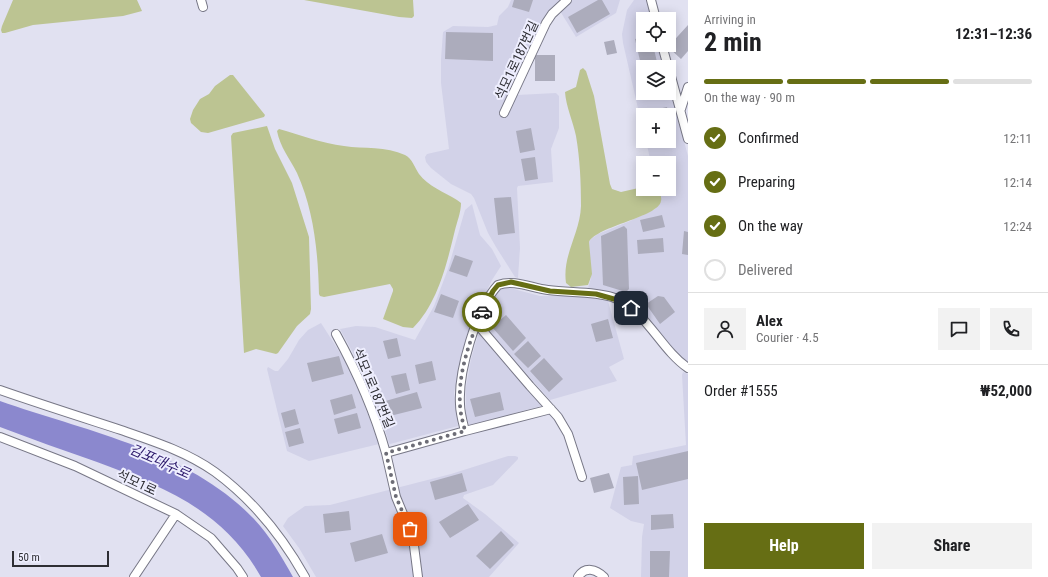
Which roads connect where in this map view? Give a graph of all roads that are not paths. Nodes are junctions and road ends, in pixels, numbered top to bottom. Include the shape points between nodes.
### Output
1 (567, 0) edge
2 (652, 0) edge
3 (655, 12) edge
4 (688, 87) edge
5 (676, 92) edge
6 (681, 110) junction
7 (504, 113) dead end
8 (688, 138) edge
9 (477, 324) junction
10 (336, 334) dead end
11 (688, 368) edge
12 (0, 390) edge
13 (551, 409) junction
14 (465, 431) junction
15 (0, 437) edge
16 (386, 453) junction
17 (582, 477) dead end
18 (176, 514) junction
19 (134, 577) edge
20 (243, 577) edge
21 (305, 577) edge
22 (418, 577) edge
23 (578, 577) edge
24 (604, 577) edge

1 - 7 lane, 석모1로187번길 via 546,23
2 - 3 lane
4 - 6 lane
5 - 6 lane
6 - 8 lane
9 - 11 lane via 493,291 504,283 511,282 550,291 596,294 621,301 631,308
9 - 13 lane
9 - 14 lane via 467,350 460,389
10 - 16 lane, 석모1로187번길 via 354,365 377,419
12 - 21 lane via 140,437 178,452 214,471 259,511 284,543
13 - 14 lane
13 - 17 lane via 566,430
14 - 16 lane
15 - 18 lane, 석모1로 via 75,466
16 - 22 lane, 석모1로187번길 via 396,497 413,538
18 - 19 lane
18 - 20 lane, 석모1로 via 211,538
23 - 24 lane via 582,572 595,570

